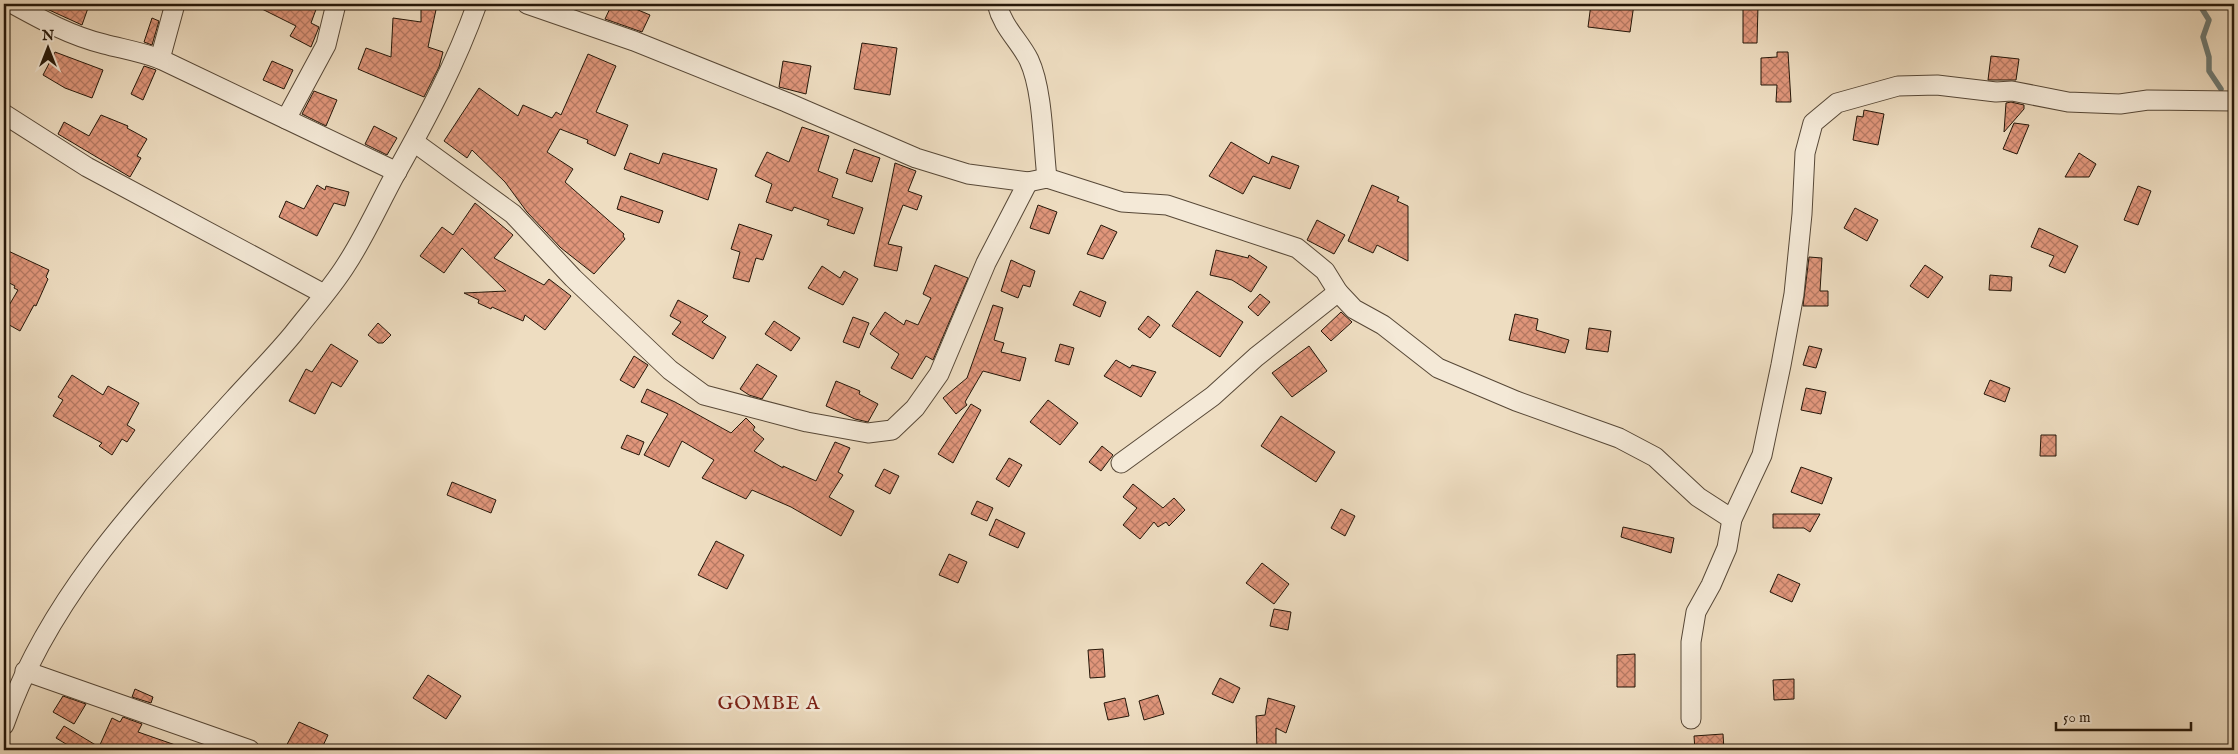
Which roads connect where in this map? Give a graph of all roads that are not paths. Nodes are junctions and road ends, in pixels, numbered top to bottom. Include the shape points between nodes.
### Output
1 (13, 4) edge
2 (175, 4) edge
3 (336, 4) edge
4 (477, 4) edge
5 (527, 4) edge
6 (997, 4) edge
7 (40, 11) edge
8 (160, 59) junction
9 (2234, 101) edge
10 (4, 114) edge
11 (286, 119) junction
12 (414, 142) junction
13 (397, 172) junction
14 (1047, 178) junction
15 (1028, 182) junction
16 (1338, 292) junction
17 (324, 294) junction
18 (1122, 463) dead end
19 (1732, 519) junction
20 (25, 671) junction
21 (1691, 718) dead end
22 (4, 724) edge
23 (250, 750) edge

1 - 7 street
2 - 8 street
3 - 11 street via 326,45
4 - 12 street via 462,46
5 - 15 street via 643,45 916,158 968,174
6 - 14 street via 1008,30 1029,60 1037,82
7 - 8 street via 58,29
8 - 11 street
9 - 19 street via 2068,102 2012,91 1937,85 1898,86 1837,103 1813,123 1805,153 1794,294 1781,365 1762,455
10 - 17 street via 87,167
11 - 13 street
12 - 13 street
12 - 15 street via 513,214 573,278 670,370 704,395 807,422 868,433 892,430 915,408 939,374 986,263
13 - 17 street via 346,266
14 - 15 street
14 - 16 street via 1122,202 1167,205 1297,248 1325,271
16 - 18 street via 1213,396
16 - 19 street via 1354,309 1383,326 1438,368 1516,401 1619,438 1655,457 1698,497
17 - 20 street via 291,336 128,515 61,605
19 - 21 street via 1727,548 1696,612 1691,642
20 - 22 street
20 - 23 street

